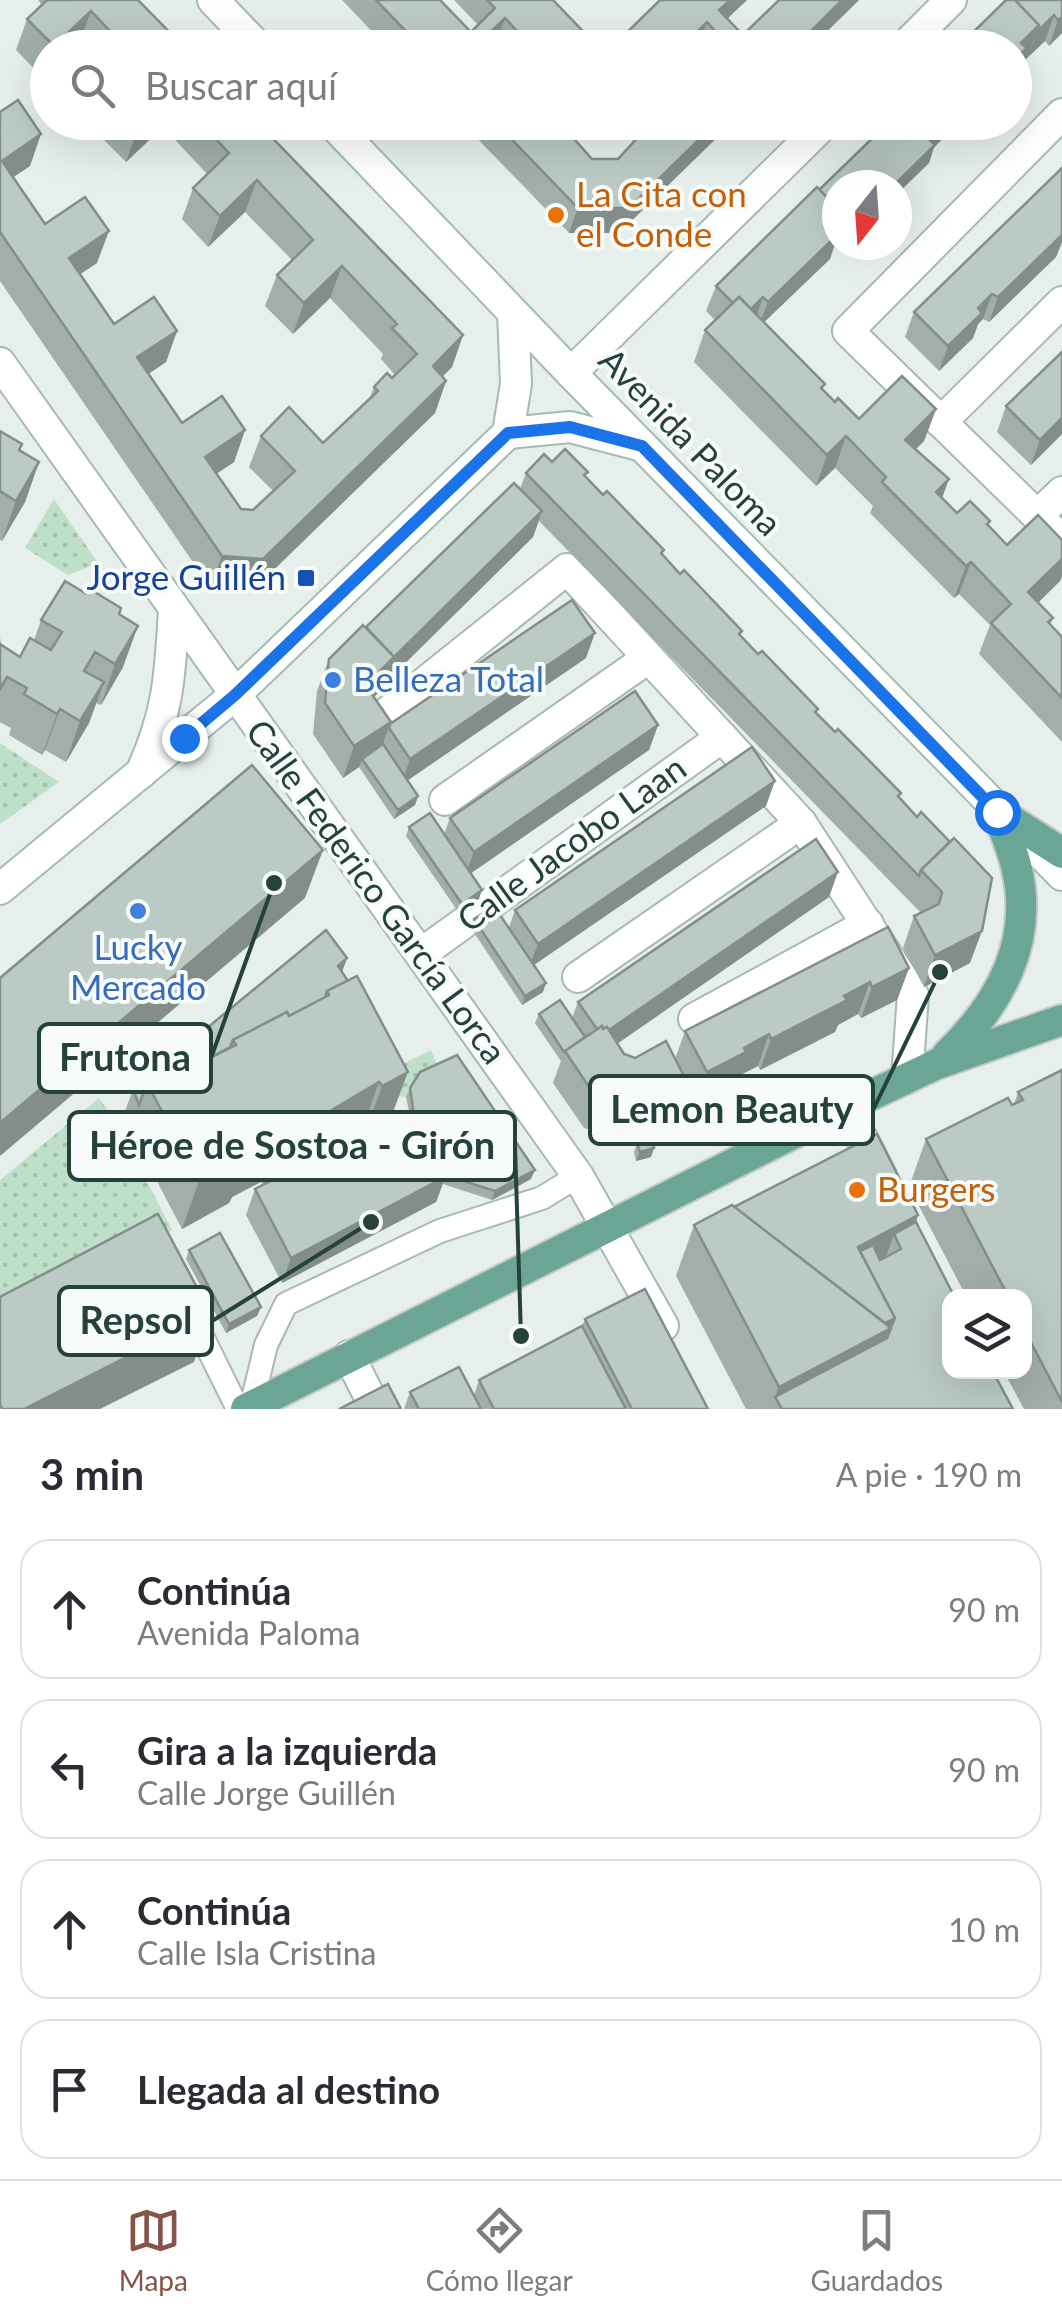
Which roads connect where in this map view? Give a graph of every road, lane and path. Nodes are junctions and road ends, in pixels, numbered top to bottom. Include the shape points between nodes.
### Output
1 (213, 0) edge
2 (951, 0) edge
3 (242, 30) edge
4 (920, 30) edge
5 (1062, 114) edge
6 (348, 140) edge
7 (808, 140) edge
8 (1062, 302) edge
9 (513, 313) junction
10 (0, 362) edge
11 (570, 373) junction
12 (941, 422) junction
13 (508, 433) junction
14 (642, 446) junction
15 (1062, 492) edge
16 (1037, 516) junction
17 (1062, 540) edge
18 (174, 609) junction
19 (648, 658) junction
20 (235, 695) junction
21 (388, 712) edge
22 (722, 737) junction
23 (141, 772) junction
24 (444, 800) dead end
25 (997, 812) junction
26 (802, 823) junction
27 (1062, 853) edge
28 (1062, 875) edge
29 (0, 889) edge
30 (868, 924) junction
31 (422, 952) junction
32 (578, 977) dead end
33 (694, 1018) dead end
34 (1062, 1020) edge
35 (937, 1064) junction
36 (907, 1078) junction
37 (846, 1107) junction
38 (578, 1176) junction
39 (892, 1197) edge
40 (608, 1228) junction
41 (183, 1298) edge
42 (349, 1356) junction
43 (679, 1358) edge
44 (245, 1408) edge
45 (376, 1409) edge

1 - 3 street
2 - 4 street
5 - 12 street via 848,331
6 - 9 street, Avenida Paloma
7 - 11 street
8 - 12 street
9 - 11 street, Avenida Paloma
9 - 13 street via 516,384
10 - 18 street, Calle Federico García Lorca
11 - 14 street, Avenida Paloma
12 - 16 street
13 - 14 street via 570,427
13 - 20 street
14 - 25 street, Avenida Paloma
15 - 16 street
16 - 17 street
18 - 20 street, Calle Federico García Lorca
18 - 23 street via 170,690
19 - 21 street via 567,569
19 - 22 street
19 - 24 street
20 - 23 street
20 - 31 street, Calle Federico García Lorca
22 - 26 street
22 - 31 street, Calle Jacobo Laan
23 - 29 street
25 - 27 main road, Avenida Paloma
25 - 28 street, Avenida Paloma
25 - 35 main road, Avenida Paloma via 1020,889 1016,950 976,1028
26 - 30 street
26 - 32 street
30 - 33 street
30 - 36 street via 913,996
31 - 38 street, Calle Federico García Lorca
34 - 35 main road
35 - 36 main road
36 - 37 main road
37 - 39 street
37 - 40 main road
38 - 40 street, Calle Federico García Lorca
38 - 44 lane via 542,1198 440,1232 286,1304
40 - 42 main road
40 - 43 street, Calle Federico García Lorca
41 - 44 lane
42 - 44 main road
42 - 45 street

